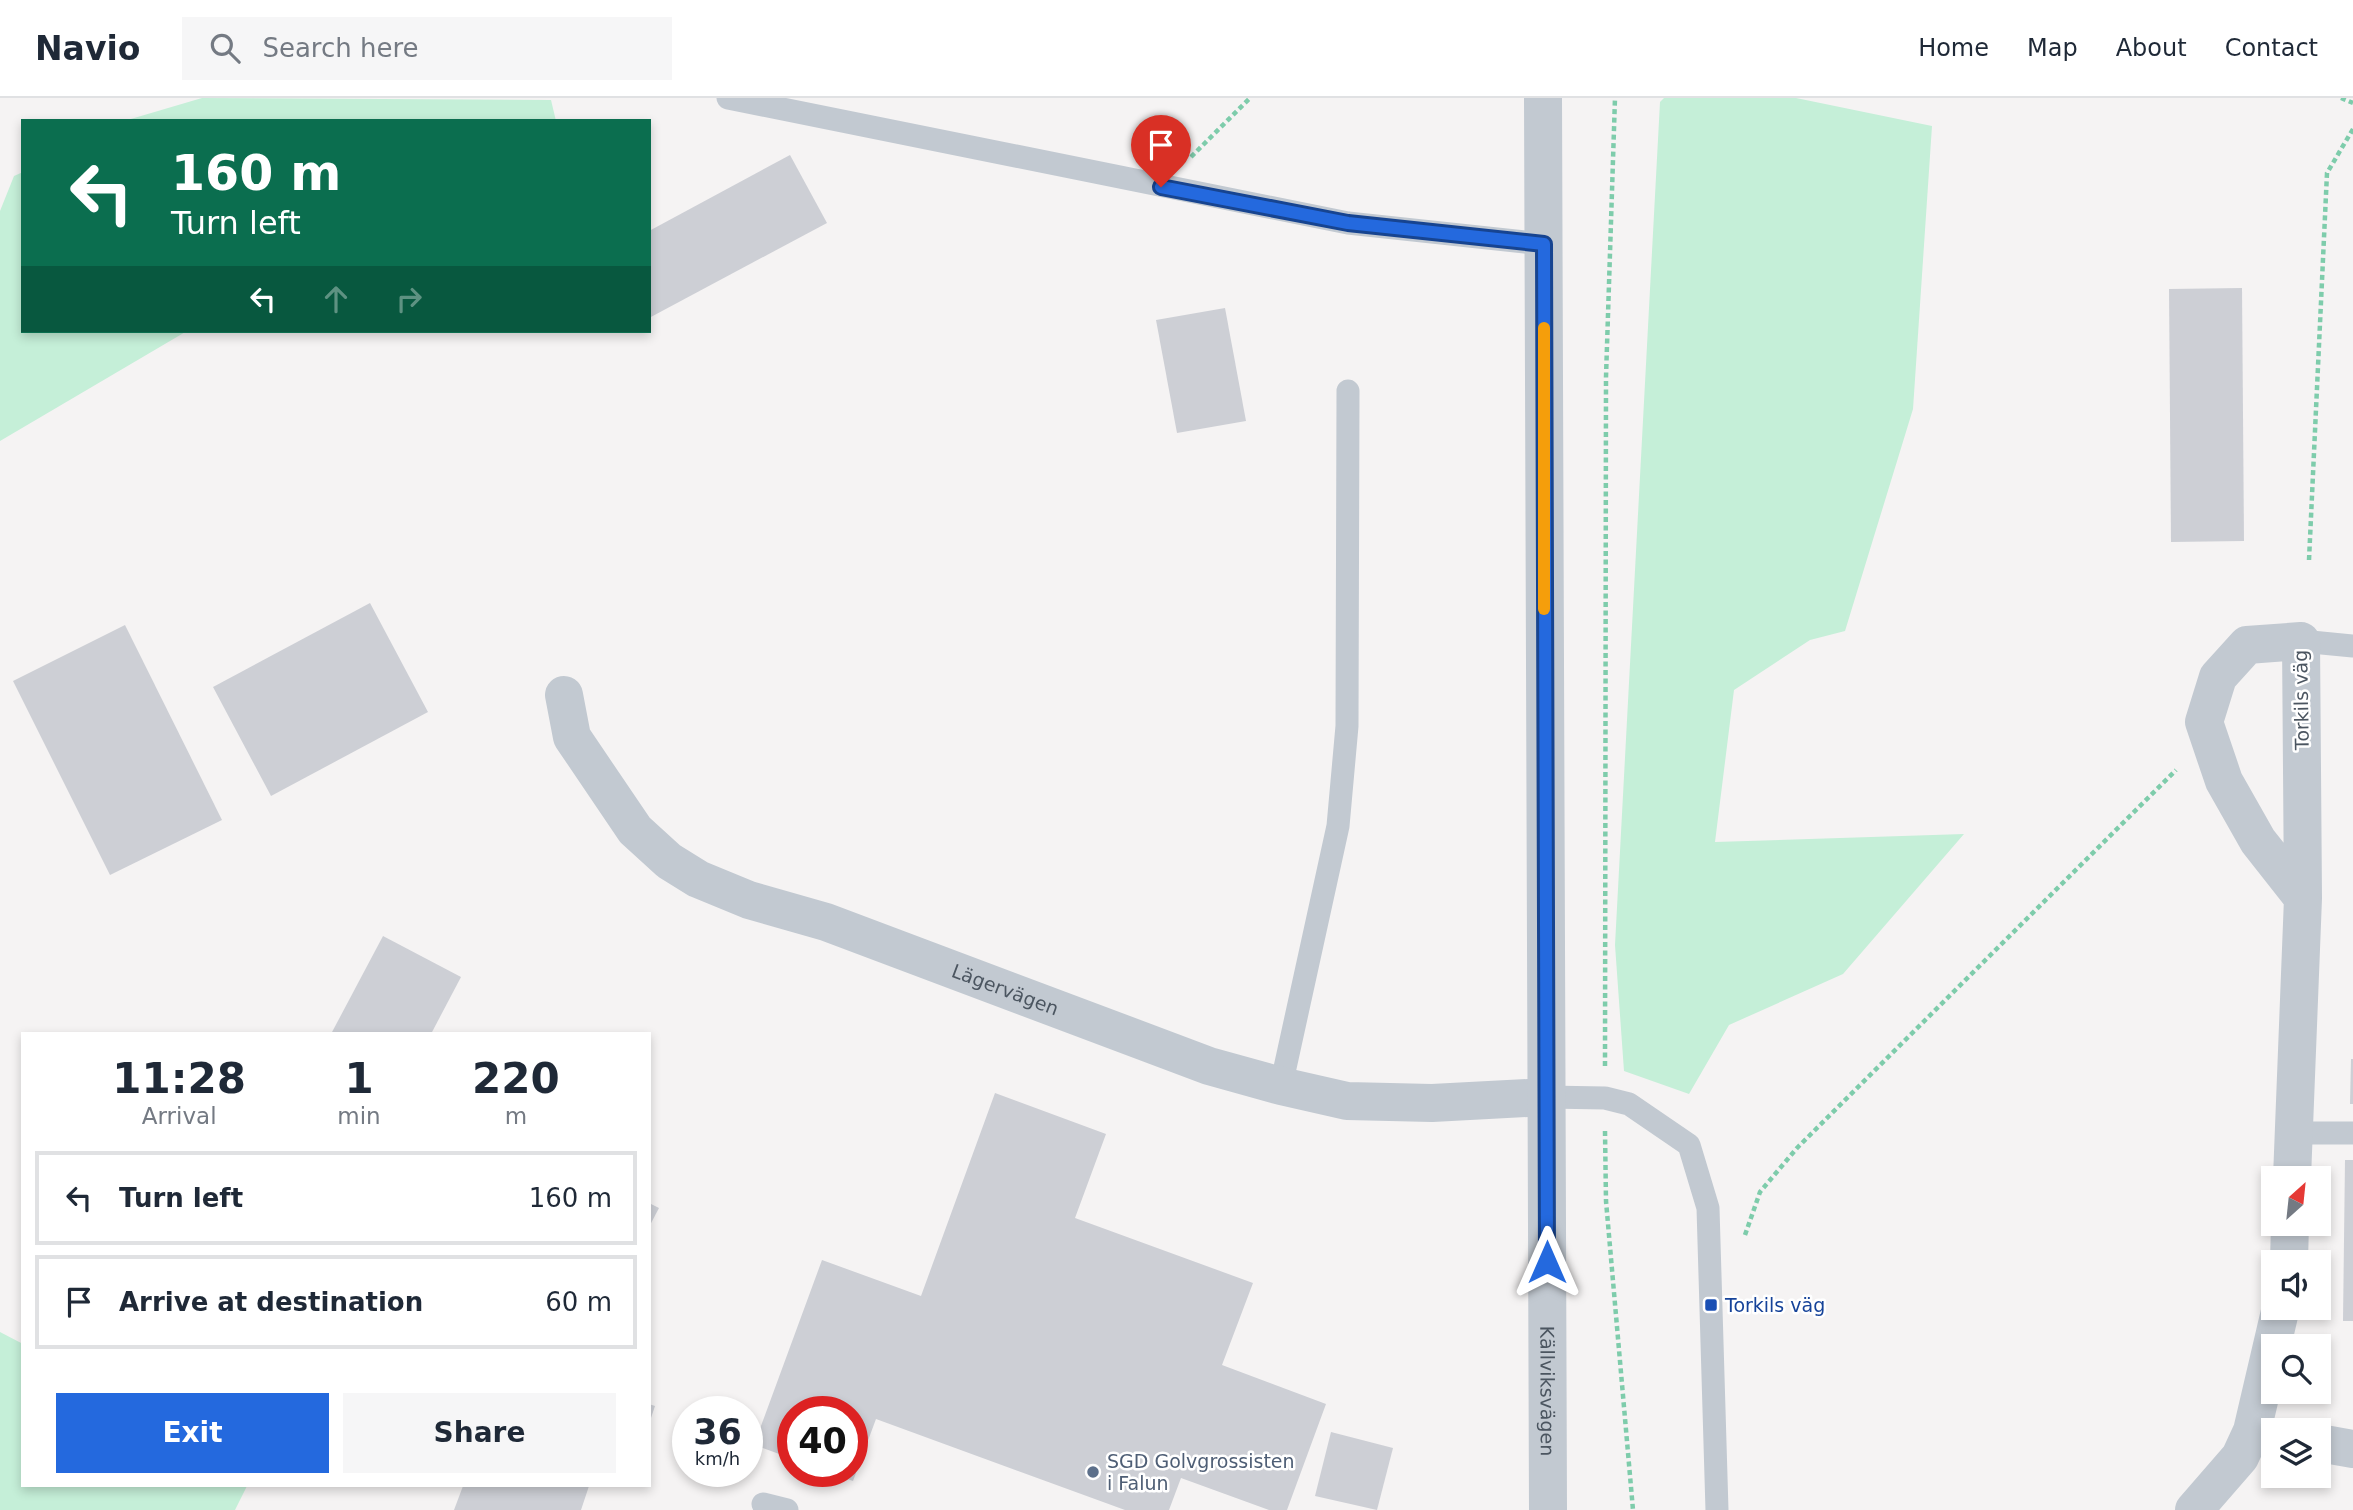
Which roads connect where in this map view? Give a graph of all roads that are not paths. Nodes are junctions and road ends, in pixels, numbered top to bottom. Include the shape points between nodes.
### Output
1 (728, 98) edge
2 (1543, 98) edge
3 (1544, 244) junction
4 (1348, 391) dead end
5 (2301, 641) junction
6 (2353, 646) edge
7 (565, 695) dead end
8 (2303, 898) junction
9 (1280, 1086) junction
10 (1547, 1097) junction
11 (2294, 1133) junction
12 (2353, 1133) edge
13 (2293, 1166) edge
14 (2279, 1320) edge
15 (2265, 1418) edge
16 (2261, 1435) edge
17 (2331, 1445) edge
18 (2353, 1449) edge
19 (763, 1504) dead end
20 (787, 1510) edge
21 (1548, 1510) edge
22 (1717, 1510) edge
23 (2193, 1510) edge

1 - 3 lane via 1348,223
2 - 3 street, Källviksvägen
3 - 10 street, Källviksvägen
4 - 9 lane via 1347,726 1338,826
5 - 6 lane
5 - 8 street, Torkils väg
5 - 8 street, Torkils väg via 2247,645 2218,677 2204,722 2224,781 2258,841
7 - 9 street, Lägervägen via 572,737 635,830 669,861 698,879 749,900 826,922 1209,1066
8 - 11 street, Torkils väg
9 - 10 street, Lägervägen via 1347,1101 1433,1103
10 - 21 street, Källviksvägen
10 - 22 lane via 1605,1098 1629,1104 1689,1144 1708,1208
11 - 12 lane
11 - 13 street, Torkils väg
14 - 15 street
16 - 23 street
17 - 18 street
19 - 20 lane

